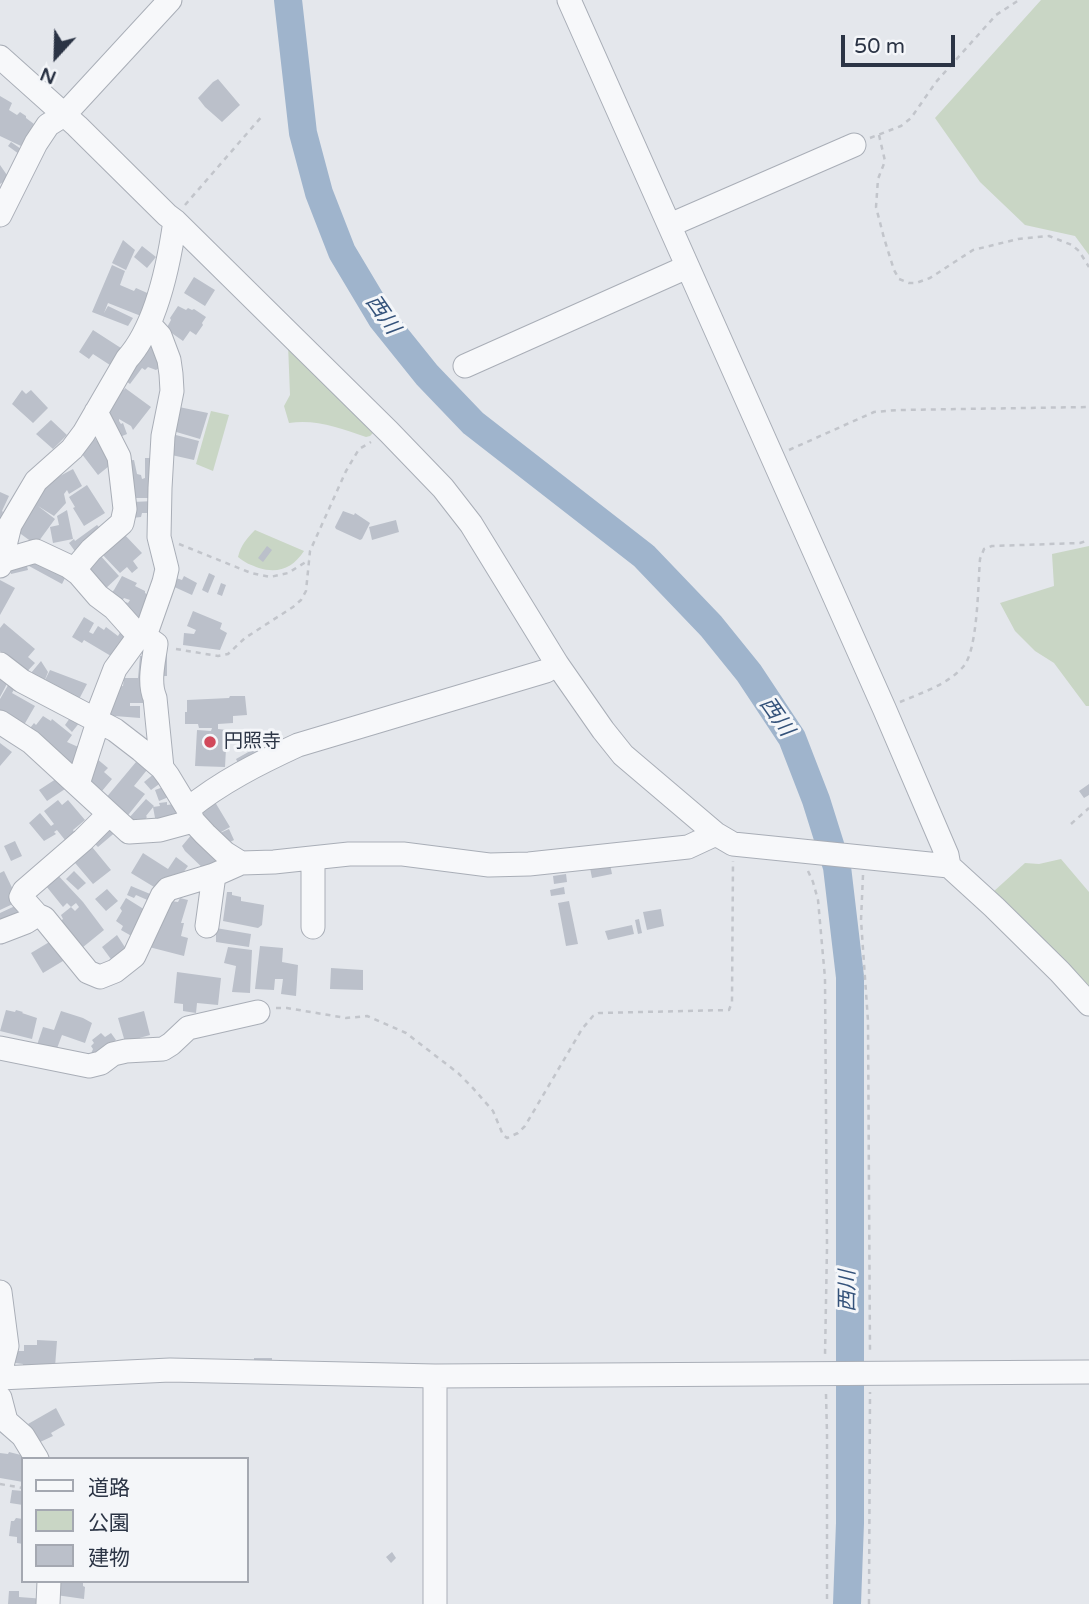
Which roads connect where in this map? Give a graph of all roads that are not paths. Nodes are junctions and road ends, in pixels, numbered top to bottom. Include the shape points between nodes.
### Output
1 (170, 0) edge
2 (569, 0) edge
3 (0, 57) edge
4 (64, 115) junction
5 (854, 145) road end
6 (0, 215) edge
7 (175, 221) junction
8 (670, 225) junction
9 (687, 267) junction
10 (149, 324) junction
11 (465, 366) dead end
12 (96, 412) junction
13 (1, 564) edge
14 (74, 570) junction
15 (147, 638) junction
16 (0, 664) edge
17 (557, 664) junction
18 (97, 721) junction
19 (0, 722) edge
20 (162, 768) junction
21 (78, 784) junction
22 (109, 814) junction
23 (190, 815) junction
24 (724, 839) junction
25 (313, 859) junction
26 (242, 863) junction
27 (949, 866) junction
28 (214, 876) junction
29 (37, 915) junction
30 (207, 926) dead end
31 (313, 927) dead end
32 (0, 933) edge
33 (1089, 1004) edge
34 (258, 1012) road end
35 (0, 1048) edge
36 (0, 1292) edge
37 (1089, 1372) edge
38 (0, 1373) edge
39 (435, 1376) junction
40 (0, 1378) edge
41 (0, 1398) edge
42 (36, 1457) edge
43 (49, 1583) edge
44 (48, 1604) edge
45 (435, 1604) edge

1 - 4 street
2 - 8 street
3 - 4 street
4 - 6 street via 48,125 36,143
4 - 7 street
5 - 8 street
7 - 10 street
7 - 17 street via 443,488 471,524
8 - 9 street
9 - 11 street
9 - 27 street via 884,708
10 - 12 street
10 - 15 street via 160,336 169,360 172,391 163,436 159,537 167,569
12 - 13 street via 72,449 36,481 10,525
12 - 14 street via 119,457 125,509 122,523
13 - 14 street via 36,551
14 - 15 street
15 - 18 street via 115,669
15 - 20 street
16 - 18 street via 22,681
17 - 23 street via 298,745 208,792
17 - 24 street via 623,755
18 - 20 street
18 - 21 street
19 - 21 street via 31,742
20 - 23 street
21 - 22 street
22 - 23 street via 129,832 160,830
22 - 29 street via 24,891 21,897
23 - 26 street via 216,844
24 - 25 street via 529,864 403,854
24 - 27 street
25 - 26 street
25 - 31 street
26 - 28 street
27 - 33 street
28 - 29 street via 168,888 134,956 100,977 88,972
28 - 30 street
29 - 32 street
34 - 35 street via 188,1028 163,1049 126,1051 89,1066
36 - 38 street via 7,1346
37 - 39 street
39 - 40 street via 170,1370
39 - 45 street
41 - 42 street via 6,1421 23,1436
43 - 44 street

